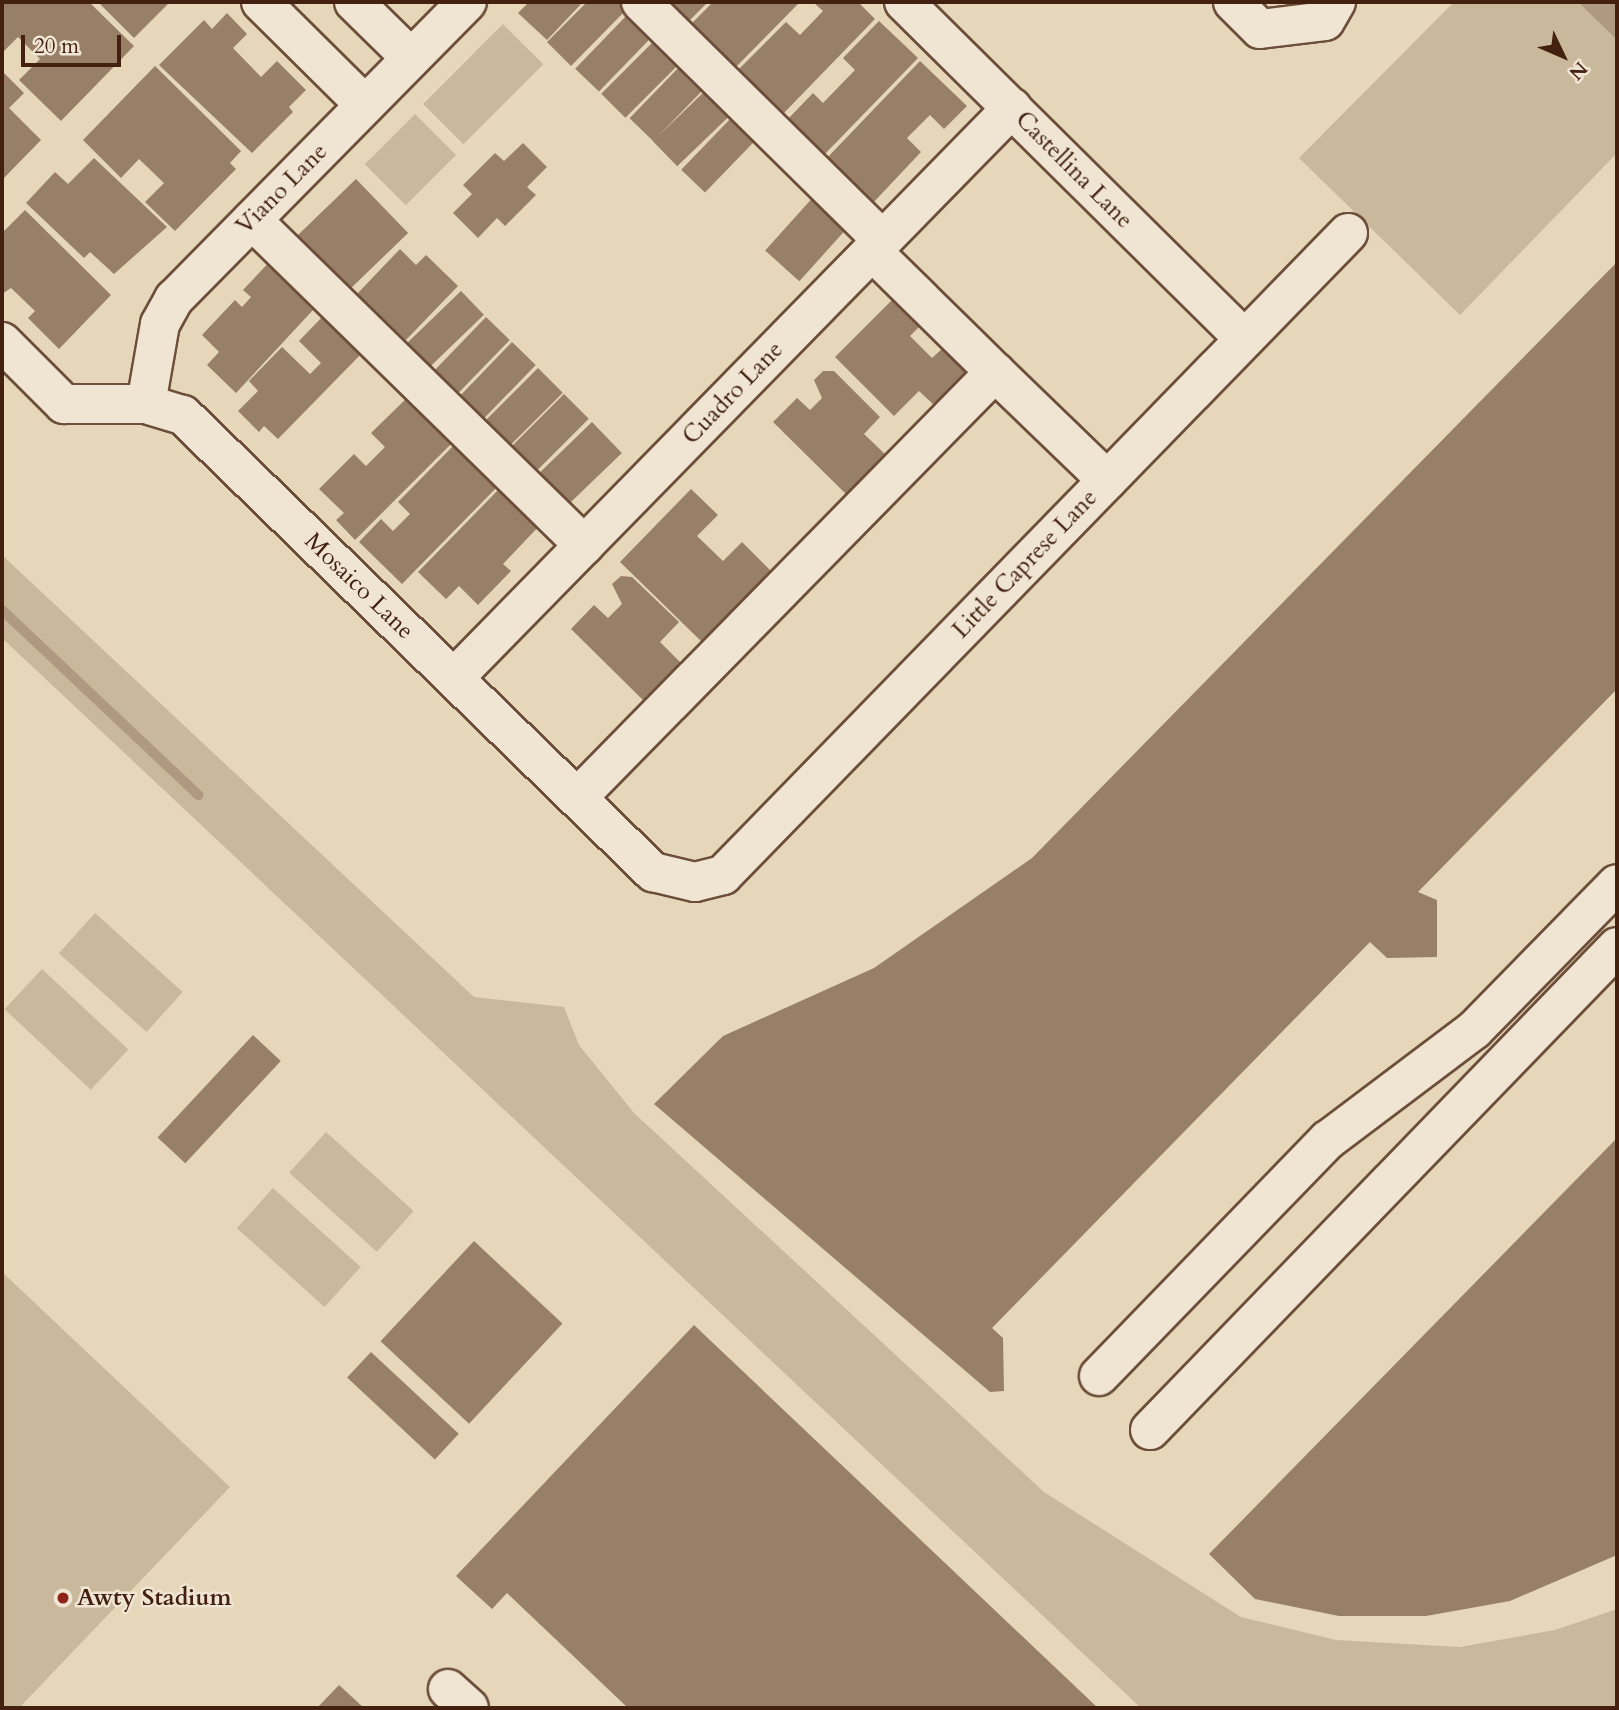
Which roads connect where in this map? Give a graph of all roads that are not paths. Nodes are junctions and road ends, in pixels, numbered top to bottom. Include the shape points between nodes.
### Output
1 (261, 2) edge
2 (354, 2) edge
3 (467, 2) edge
4 (640, 2) edge
5 (904, 2) edge
6 (1233, 2) edge
7 (1336, 2) edge
8 (411, 58) junction
9 (365, 105) junction
10 (1012, 108) junction
11 (253, 220) junction
12 (1348, 233) dead end
13 (877, 245) junction
14 (1245, 338) junction
15 (2, 342) edge
16 (995, 372) junction
17 (146, 404) junction
18 (1107, 480) junction
19 (584, 545) junction
20 (454, 678) junction
21 (578, 799) junction
22 (695, 882) joint
23 (1617, 884) edge
24 (1617, 947) edge
25 (1099, 1376) dead end
26 (1150, 1430) dead end

1 - 9 street
2 - 8 street
3 - 8 street, Viano Lane
4 - 13 street
5 - 10 street, Castellina Lane
6 - 7 street via 1260,29 1325,21
8 - 9 street, Viano Lane
9 - 11 street, Viano Lane
10 - 13 street, Cuadro Lane
10 - 14 street, Castellina Lane
11 - 17 street, Viano Lane via 174,299 160,324
11 - 19 street
12 - 14 street, Little Caprese Lane
13 - 16 street
13 - 19 street, Cuadro Lane
14 - 18 street, Little Caprese Lane
15 - 17 street, Mosaico Lane via 64,404
16 - 18 street
16 - 21 street
17 - 20 street, Mosaico Lane via 183,415
18 - 22 street, Little Caprese Lane via 723,875
19 - 20 street, Cuadro Lane
20 - 21 street, Mosaico Lane
21 - 22 street, Mosaico Lane via 653,872
23 - 25 street via 1474,1030 1328,1140
24 - 26 street

